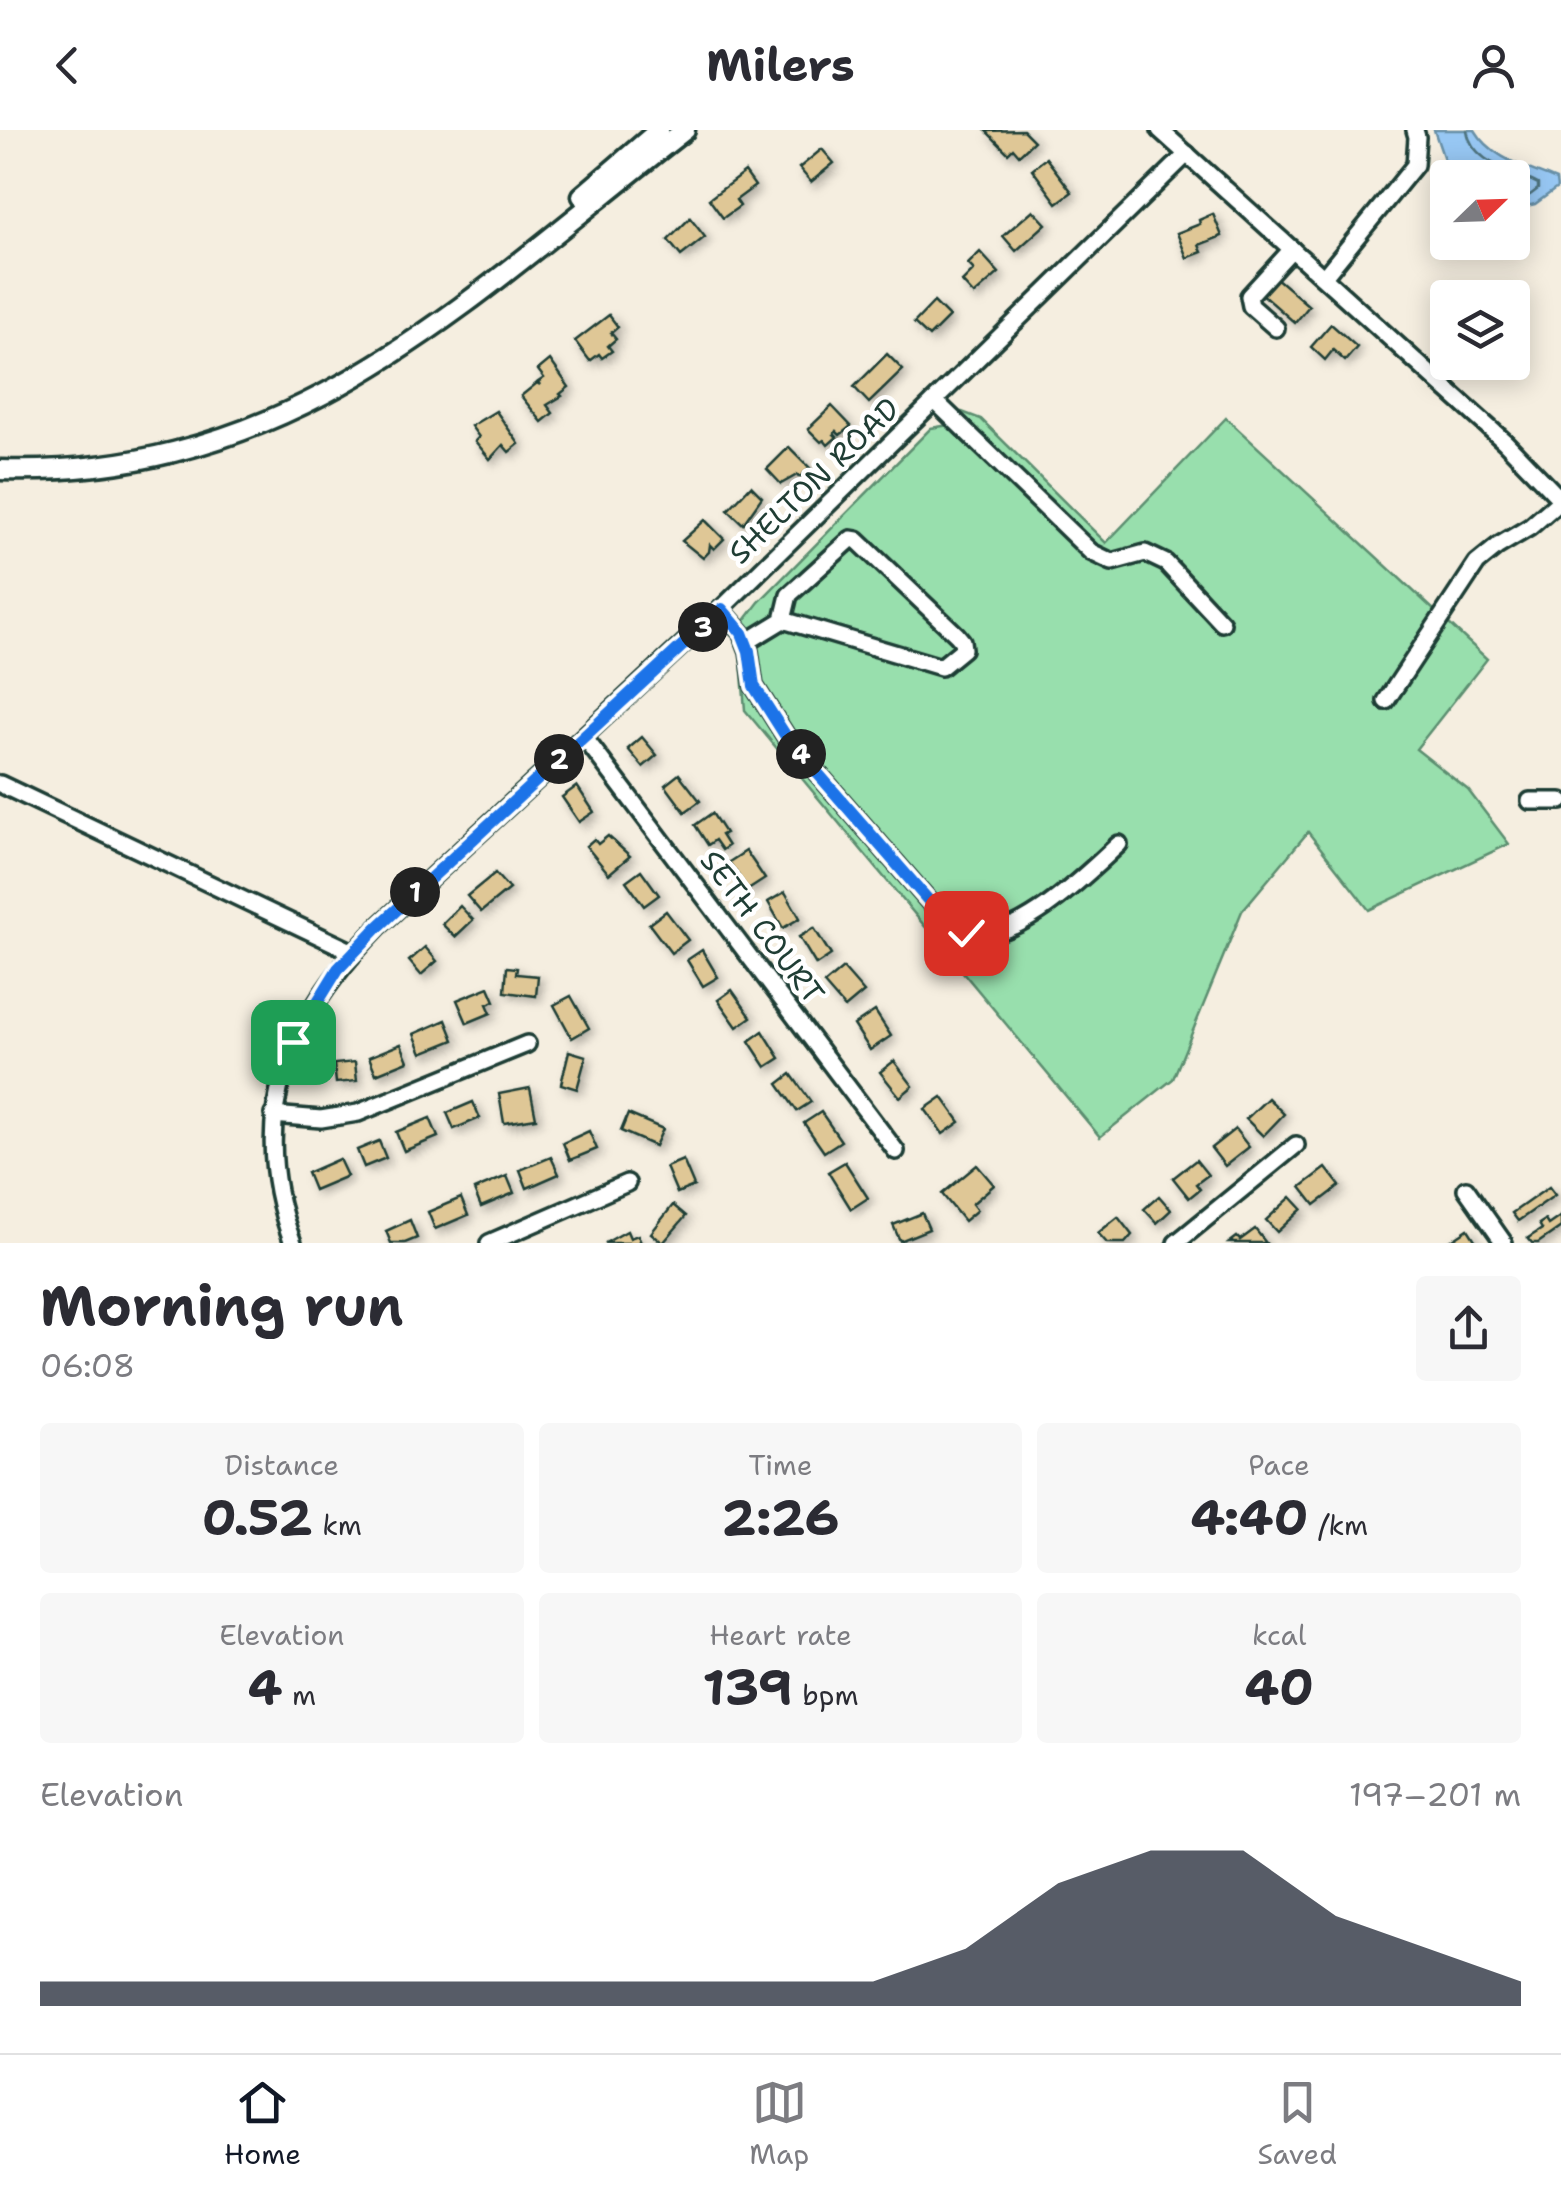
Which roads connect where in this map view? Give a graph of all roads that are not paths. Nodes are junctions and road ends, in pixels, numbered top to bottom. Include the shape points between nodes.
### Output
1 (660, 130) edge
2 (685, 130) edge
3 (1160, 130) edge
4 (1414, 130) edge
5 (1186, 154) junction
6 (1292, 249) junction
7 (1324, 277) junction
8 (431, 328) junction
9 (1276, 328) dead end
10 (935, 401) junction
11 (0, 470) edge
12 (1561, 500) edge
13 (722, 609) junction
14 (783, 620) junction
15 (1222, 623) dead end
16 (746, 642) junction
17 (1386, 700) dead end
18 (584, 736) junction
19 (0, 784) edge
20 (1530, 801) dead end
21 (1561, 801) edge
22 (1119, 844) dead end
23 (353, 952) junction
24 (527, 1044) dead end
25 (273, 1116) junction
26 (1296, 1145) dead end
27 (896, 1151) dead end
28 (627, 1183) dead end
29 (1466, 1188) dead end
30 (293, 1243) edge
31 (489, 1243) edge
32 (1176, 1243) edge
33 (1504, 1243) edge

1 - 8 main road
2 - 8 main road
3 - 5 street
4 - 7 street via 1416,165
5 - 6 street
5 - 10 street, SHELTON ROAD
6 - 7 street
6 - 9 street via 1249,296
7 - 12 street
8 - 11 main road via 337,390 213,442 118,464
10 - 13 street, SHELTON ROAD
10 - 15 street via 1091,552 1112,562 1145,554 1166,563
12 - 17 street via 1477,564
13 - 16 street
13 - 18 street, SHELTON ROAD
14 - 14 street via 790,595 851,538 957,635 963,649 941,667
14 - 16 street
16 - 22 street via 754,686 787,738 958,928 986,934 1021,924
18 - 23 street, SHELTON ROAD
18 - 27 street, SETH COURT
19 - 23 street
20 - 21 street
23 - 25 street, SHELTON ROAD via 293,1042
24 - 25 street via 358,1113
25 - 30 street, SHELTON ROAD via 275,1184
26 - 32 street
28 - 31 street
29 - 33 street

